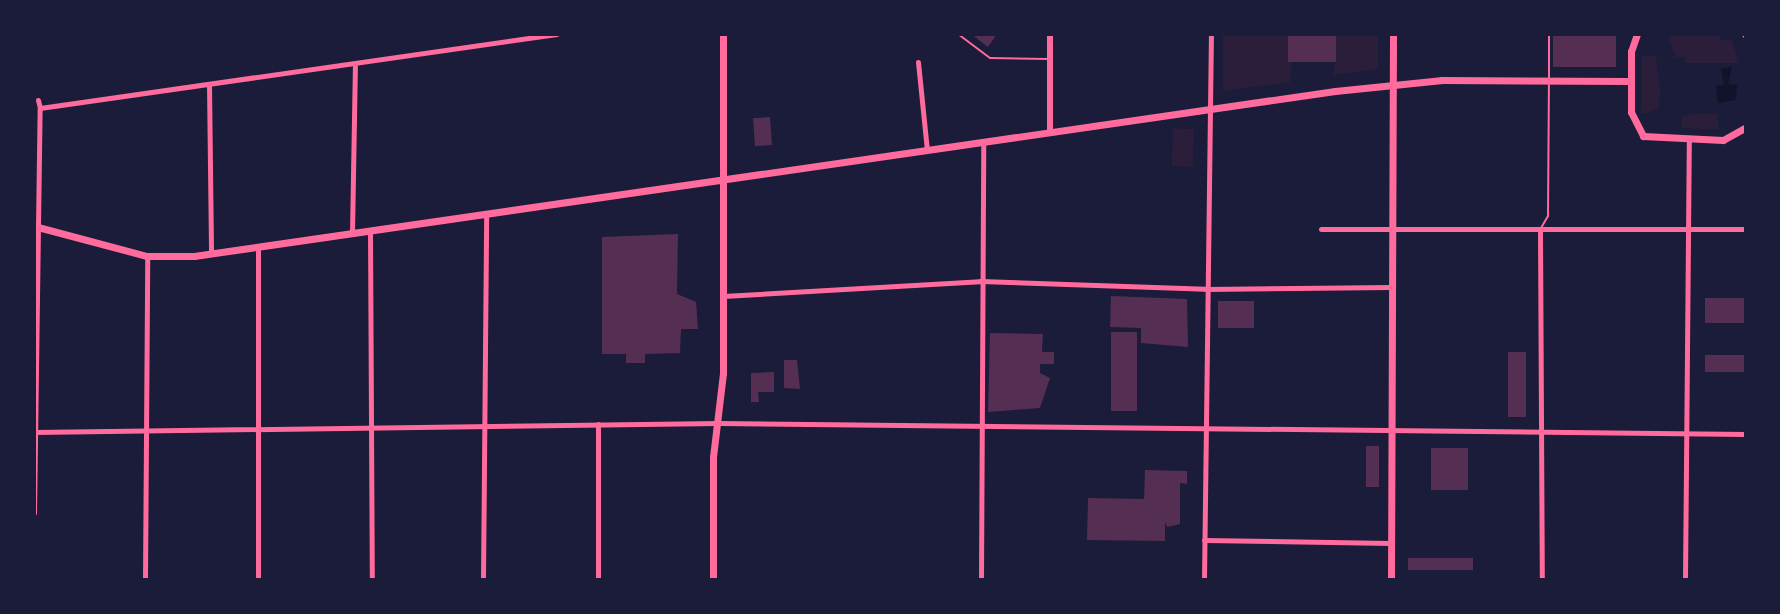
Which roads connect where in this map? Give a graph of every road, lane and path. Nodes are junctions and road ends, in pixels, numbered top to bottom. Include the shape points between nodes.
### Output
1 (557, 34) edge
2 (723, 34) edge
3 (958, 34) edge
4 (1050, 34) edge
5 (1211, 34) edge
6 (1393, 34) edge
7 (1549, 34) edge
8 (1637, 34) edge
9 (1050, 59) junction
10 (918, 62) dead end
11 (355, 65) junction
12 (1549, 81) junction
13 (1631, 81) junction
14 (1391, 84) junction
15 (209, 85) junction
16 (38, 100) dead end
17 (40, 108) junction
18 (1209, 109) junction
19 (1746, 127) edge
20 (1050, 133) junction
21 (1689, 140) junction
22 (983, 142) junction
23 (927, 150) junction
24 (724, 179) junction
25 (486, 214) junction
26 (35, 226) edge
27 (370, 229) junction
28 (1321, 229) dead end
29 (1391, 229) junction
30 (1688, 229) junction
31 (1746, 229) edge
32 (1540, 230) junction
33 (352, 233) junction
34 (258, 247) junction
35 (211, 254) junction
36 (147, 256) junction
37 (980, 281) junction
38 (1391, 287) junction
39 (1205, 289) junction
40 (723, 296) junction
41 (719, 423) junction
42 (598, 424) junction
43 (485, 425) junction
44 (980, 425) junction
45 (372, 426) junction
46 (1204, 428) junction
47 (258, 429) junction
48 (1391, 430) junction
49 (144, 431) junction
50 (34, 432) edge
51 (1538, 432) junction
52 (1687, 432) junction
53 (1746, 434) edge
54 (34, 513) edge
55 (1204, 540) junction
56 (1391, 543) junction
57 (145, 580) edge
58 (258, 580) edge
59 (372, 580) edge
60 (483, 580) edge
61 (598, 580) edge
62 (713, 580) edge
63 (981, 580) edge
64 (1204, 580) edge
65 (1391, 580) edge
66 (1542, 580) edge
67 (1685, 580) edge

1 - 11 street
2 - 24 main road
3 - 9 lane via 990,58
4 - 9 street
5 - 18 street
6 - 14 main road
7 - 12 lane
8 - 13 main road
9 - 20 street
10 - 23 street
11 - 15 street
11 - 33 street
12 - 13 main road
12 - 14 main road
12 - 32 lane via 1548,216
13 - 21 main road via 1636,129 1653,140
14 - 18 main road
14 - 29 main road
15 - 17 street
15 - 35 street
16 - 17 street
17 - 26 street
18 - 20 main road
18 - 39 street
19 - 21 main road via 1729,139
20 - 22 main road
21 - 30 street
22 - 23 main road
22 - 37 street
23 - 24 main road
24 - 25 main road
24 - 40 main road
25 - 27 main road
25 - 43 street
26 - 36 main road
26 - 50 street
27 - 33 main road
27 - 45 street
28 - 29 street
29 - 32 street
29 - 38 main road
30 - 31 street
30 - 32 street
30 - 52 street
32 - 51 street
33 - 34 main road
34 - 35 main road
34 - 47 street
35 - 36 main road
36 - 49 street
37 - 39 street
37 - 40 street
37 - 44 street
38 - 39 street
38 - 48 main road
39 - 46 street
40 - 41 main road
41 - 42 street
41 - 44 street
41 - 62 main road via 713,457
42 - 43 street
42 - 61 street
43 - 45 street
43 - 60 street
44 - 46 street
44 - 63 street
45 - 47 street
45 - 59 street
46 - 48 street
46 - 55 street
47 - 49 street
47 - 58 street
48 - 51 street
48 - 56 main road
49 - 50 street
49 - 57 street
50 - 54 street
51 - 52 street
51 - 66 street
52 - 53 street
52 - 67 street
55 - 56 street
55 - 64 street
56 - 65 main road

